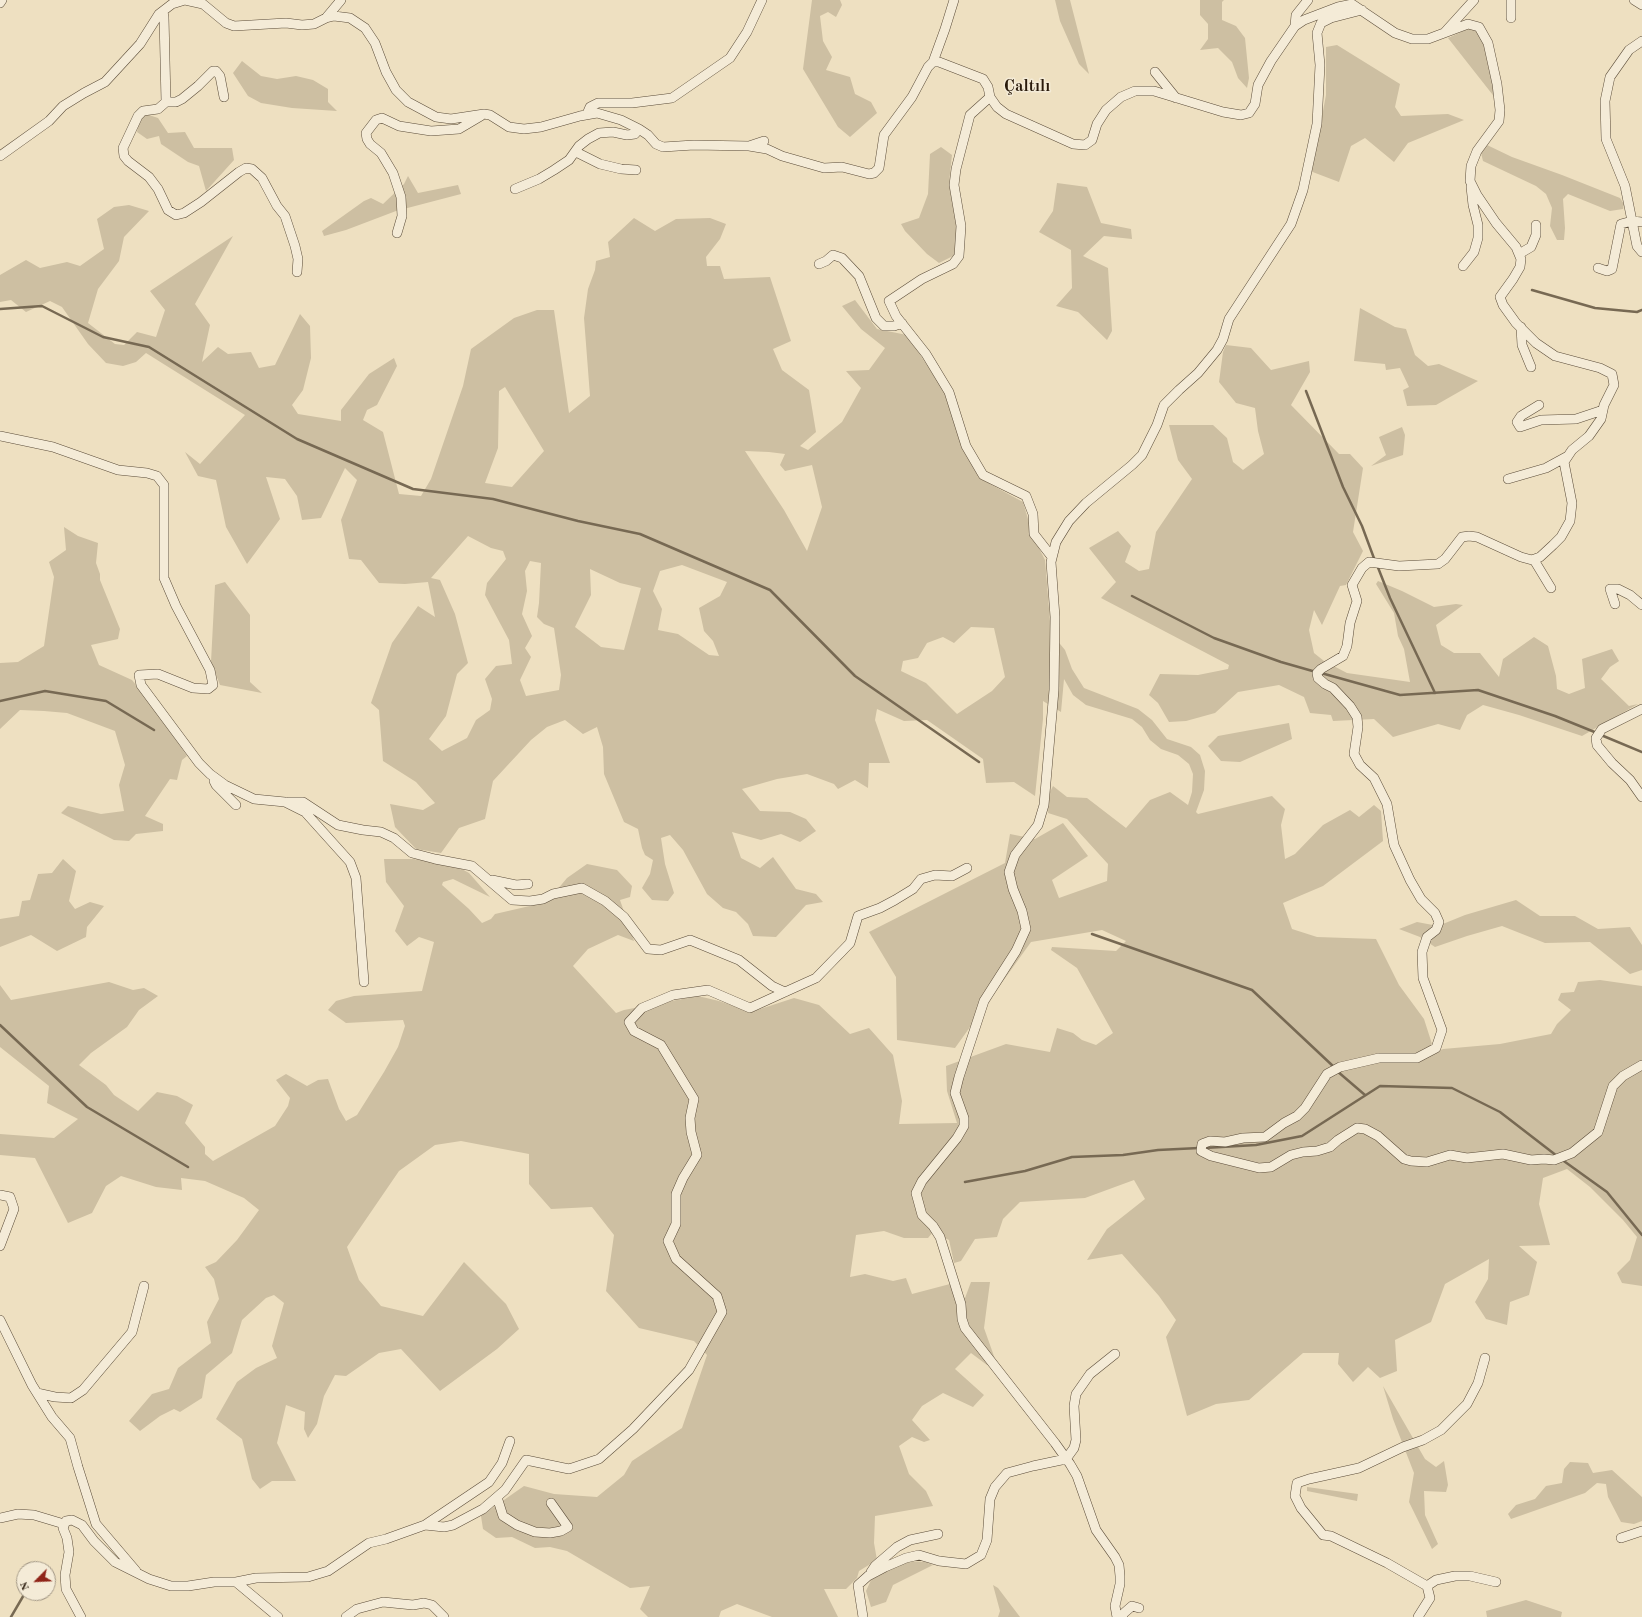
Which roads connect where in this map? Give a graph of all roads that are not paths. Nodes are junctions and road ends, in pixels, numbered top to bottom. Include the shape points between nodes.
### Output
1 (2, 0) edge
2 (341, 0) edge
3 (762, 0) edge
4 (954, 0) edge
5 (1308, 0) edge
6 (1349, 0) edge
7 (1474, 0) edge
8 (1511, 0) edge
9 (1634, 0) edge
10 (0, 3) edge
11 (1642, 5) edge
12 (1341, 6) junction
13 (1362, 10) junction
14 (163, 12) junction
15 (326, 18) junction
16 (1511, 18) dead end
17 (1295, 26) junction
18 (1444, 33) junction
19 (1642, 41) edge
20 (1642, 49) edge
21 (1622, 61) junction
22 (933, 62) junction
23 (1155, 72) dead end
24 (224, 97) dead end
25 (990, 97) junction
26 (1176, 98) junction
27 (166, 102) junction
28 (484, 114) junction
29 (587, 114) junction
30 (639, 129) junction
31 (764, 141) dead end
32 (750, 146) junction
33 (576, 152) junction
34 (0, 156) edge
35 (636, 170) dead end
36 (1470, 182) junction
37 (515, 189) dead end
38 (1632, 221) junction
39 (1642, 222) edge
40 (1536, 225) dead end
41 (397, 233) dead end
42 (1642, 252) edge
43 (1519, 254) junction
44 (819, 264) dead end
45 (1463, 266) dead end
46 (1598, 268) dead end
47 (297, 272) dead end
48 (902, 323) junction
49 (1520, 328) junction
50 (1531, 367) dead end
51 (1539, 405) dead end
52 (1603, 410) junction
53 (0, 436) edge
54 (1569, 455) junction
55 (1508, 479) dead end
56 (1052, 557) junction
57 (1534, 560) junction
58 (1551, 588) dead end
59 (1615, 604) dead end
60 (1642, 604) edge
61 (1642, 709) edge
62 (210, 774) junction
63 (1642, 797) edge
64 (284, 802) junction
65 (236, 805) dead end
66 (967, 868) dead end
67 (488, 879) junction
68 (528, 884) dead end
69 (364, 982) dead end
70 (785, 992) junction
71 (1642, 1065) edge
72 (0, 1195) edge
73 (0, 1246) edge
74 (144, 1286) dead end
75 (0, 1320) edge
76 (1115, 1354) dead end
77 (1485, 1358) dead end
78 (37, 1393) junction
79 (510, 1442) dead end
80 (1066, 1458) junction
81 (497, 1497) junction
82 (550, 1504) dead end
83 (0, 1518) edge
84 (64, 1524) junction
85 (426, 1525) junction
86 (1642, 1531) edge
87 (938, 1534) dead end
88 (1621, 1538) dead end
89 (137, 1572) junction
90 (868, 1576) junction
91 (236, 1582) junction
92 (1496, 1582) dead end
93 (1427, 1586) junction
94 (1139, 1608) dead end
95 (81, 1617) edge
96 (278, 1617) edge
97 (346, 1617) edge
98 (444, 1617) edge
99 (862, 1617) edge
100 (1117, 1617) edge
101 (1122, 1617) edge
102 (1418, 1617) edge

1 - 10 street
2 - 15 street
3 - 29 street via 747,32 730,58 672,98 632,103 598,103 590,107
4 - 22 street
5 - 17 street via 1296,15
6 - 12 street
7 - 18 street
8 - 16 street
9 - 11 street
12 - 13 street via 1352,4
12 - 17 street via 1314,15
13 - 18 street via 1395,33 1412,39 1428,39
13 - 56 street via 1321,23 1317,33 1320,65 1318,124 1303,190 1291,224 1229,318 1217,350 1198,373 1164,405 1142,455 1069,521 1056,542
14 - 15 street via 172,4 185,0 203,4 234,26 314,24
14 - 27 street
14 - 34 street via 156,18 140,44 105,82 63,106 50,121
15 - 28 street via 350,18 365,28 375,43 396,90 408,102 424,112 450,119
17 - 26 street via 1258,85 1255,104 1249,113 1241,115 1223,112
18 - 36 street via 1468,24 1479,27 1488,43 1497,84 1499,121 1477,151 1471,166
19 - 21 street via 1629,50
20 - 21 street
21 - 38 street via 1610,77 1606,102 1606,139 1625,186
22 - 25 street via 983,79
22 - 32 street via 912,97 884,135 879,168 874,173 862,173 842,167 824,168
23 - 26 street
24 - 27 street via 220,76 216,71 212,71 182,99
25 - 26 street via 1006,114 1073,144 1085,145 1092,140 1097,124 1106,110 1121,97 1135,91 1154,91
25 - 48 street via 970,115 956,169 954,184 961,226 958,256 953,264 922,279 889,301
27 - 47 street via 158,108 143,111 138,116 123,148 124,156 149,177 168,210 176,215 202,202 239,172 246,168 252,169 262,178 285,216 298,259
28 - 29 street via 508,127 524,129
28 - 41 street via 459,129 431,131 399,126 382,118 376,120 366,133 370,144 381,153 393,173 401,197 402,216
29 - 30 street via 608,115
30 - 32 street via 663,147
30 - 33 street via 635,134 627,135 599,133 579,146
31 - 32 street
33 - 35 street via 600,164
33 - 37 street via 554,170
36 - 43 street
36 - 45 street via 1478,238 1474,252
38 - 39 street
38 - 42 street via 1637,246
38 - 46 street via 1621,224 1612,269 1607,271
40 - 43 street via 1536,235 1531,247
43 - 49 street via 1522,259 1520,267 1500,297
44 - 48 street via 833,256 842,258 859,276 876,318 884,326
48 - 56 street via 926,354 949,392 966,446 983,475 1026,496 1033,514 1034,534
49 - 50 street via 1522,345
49 - 52 street via 1555,356 1600,368 1612,374 1614,385
51 - 52 street via 1521,416 1517,422 1520,427 1541,420 1576,419
52 - 54 street via 1601,419 1589,436
53 - 62 street via 53,447 118,470 147,473 157,476 164,485 164,578 210,670 213,685 208,689 193,688 158,674 139,675 141,685 198,763
54 - 55 street via 1546,468
54 - 57 street via 1564,462 1572,503 1570,521 1561,537
56 - 80 street via 1055,617 1054,690 1044,805 1038,825 1015,855 1009,872 1026,929 1016,951 984,1001 959,1077 955,1093 964,1118 964,1126 922,1181 916,1193 922,1215 940,1237 961,1304 965,1328
57 - 58 street
57 - 71 street via 1469,536 1462,537 1438,564 1399,566 1369,562 1362,568 1352,585 1357,600 1343,656 1318,673 1318,678 1333,688 1357,717 1354,754 1360,765 1374,778 1388,804 1394,845 1410,880 1439,922 1436,930 1427,937 1422,952 1423,978 1442,1030 1436,1048 1417,1058 1379,1058 1340,1067 1327,1074 1297,1116 1265,1137 1225,1142 1210,1141 1202,1144 1201,1151 1259,1168 1271,1167 1291,1155 1330,1147 1357,1128 1378,1136 1404,1159 1411,1161 1427,1162 1450,1155 1468,1158 1503,1154 1530,1160 1554,1160 1572,1153 1598,1132 1613,1086 1622,1076
59 - 60 street via 1610,589 1618,589
61 - 63 street via 1602,728 1596,738 1597,745 1630,780
62 - 64 street via 254,799
62 - 65 street via 216,785
64 - 67 street via 302,802 338,825 381,832 394,838 412,853 472,866
64 - 69 street via 305,812 350,862 356,878
66 - 70 street via 952,876 936,875 921,879 913,889 895,900 858,916 850,943 816,978
67 - 68 street via 516,885
67 - 70 street via 512,900 543,899 553,894 582,888 605,901 624,917 648,948 661,950 690,940 739,960 772,986
70 - 81 street via 750,1008 708,990 673,995 642,1008 629,1022 634,1032 661,1045 694,1100 690,1118 697,1155 676,1194 676,1224 668,1241 676,1259 717,1296 722,1312 688,1370 633,1429 599,1459 569,1469 526,1460 506,1490
72 - 73 street via 10,1197 14,1209
74 - 78 street via 132,1332 84,1390 71,1398
75 - 78 street
76 - 80 street via 1090,1374 1076,1394 1076,1440 1074,1448
77 - 93 street via 1478,1383 1467,1404 1441,1430 1359,1468 1297,1483 1295,1496 1301,1508 1323,1535 1331,1536 1387,1563
78 - 89 street via 52,1417 70,1438 96,1524
79 - 85 street via 502,1463 489,1482
80 - 90 street via 1006,1474 994,1487 990,1499 986,1540 980,1555 966,1564 939,1561 919,1555 906,1558
80 - 100 street via 1077,1476 1096,1530 1119,1565 1120,1584 1115,1606
81 - 82 street via 503,1516 535,1532 550,1533 568,1527
81 - 85 street via 453,1525
83 - 84 street via 18,1514 34,1515
84 - 89 street via 72,1520 82,1525 115,1562
84 - 95 street via 69,1552 65,1576 66,1589
85 - 91 street via 369,1543 328,1571 308,1577 256,1578
86 - 88 street
87 - 90 street via 910,1540 897,1547 875,1566
89 - 91 street via 171,1586
90 - 99 street via 858,1585
91 - 96 street
92 - 93 street via 1470,1576 1455,1576 1436,1580
93 - 102 street via 1430,1598
94 - 101 street via 1132,1606
97 - 98 street via 357,1609 383,1602 413,1605 424,1603 432,1605

